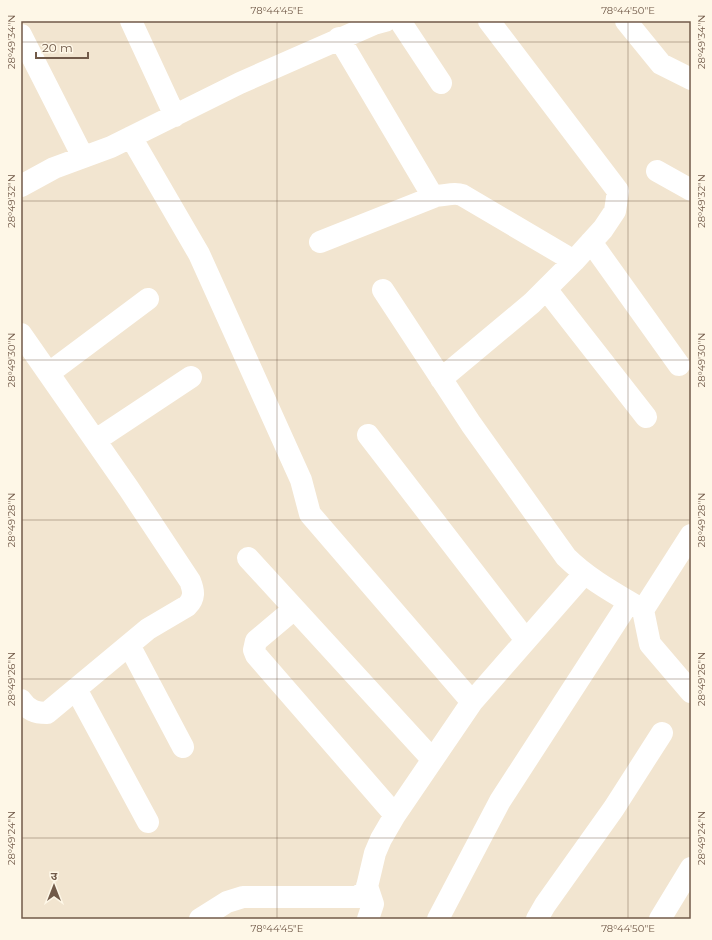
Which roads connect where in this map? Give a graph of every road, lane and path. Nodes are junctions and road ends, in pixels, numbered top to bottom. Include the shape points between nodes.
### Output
1 (131, 21) edge
2 (384, 21) edge
3 (400, 21) edge
4 (488, 21) edge
5 (626, 21) edge
6 (21, 34) edge
7 (339, 38) junction
8 (691, 79) edge
9 (441, 84) dead end
10 (175, 116) junction
11 (131, 137) junction
12 (83, 157) junction
13 (657, 171) dead end
14 (21, 186) edge
15 (691, 190) edge
16 (436, 196) junction
17 (320, 242) dead end
18 (591, 242) junction
19 (574, 261) junction
20 (546, 289) junction
21 (383, 290) dead end
22 (148, 299) dead end
23 (21, 334) edge
24 (679, 365) dead end
25 (49, 373) junction
26 (191, 376) dead end
27 (441, 379) junction
28 (646, 417) dead end
29 (368, 435) dead end
30 (96, 440) junction
31 (691, 535) edge
32 (248, 558) dead end
33 (584, 574) junction
34 (636, 606) junction
35 (294, 609) junction
36 (526, 640) junction
37 (129, 645) junction
38 (76, 689) junction
39 (691, 692) edge
40 (21, 700) edge
41 (472, 702) junction
42 (662, 733) dead end
43 (183, 747) dead end
44 (432, 759) junction
45 (395, 815) junction
46 (148, 822) dead end
47 (691, 868) edge
48 (367, 886) junction
49 (200, 919) edge
50 (368, 919) edge
51 (438, 919) edge
52 (537, 919) edge
53 (660, 919) edge

1 - 10 street
2 - 7 street
3 - 9 street
4 - 18 street via 618,191 615,211
5 - 8 street via 661,64
6 - 12 street
7 - 10 street
7 - 16 street via 429,192
10 - 11 street
11 - 12 street
11 - 41 street via 199,254 301,480 310,514
12 - 14 street via 54,168
13 - 15 street
16 - 17 street
16 - 19 street via 451,193 462,195
18 - 19 street
18 - 24 street
19 - 20 street
20 - 27 street
20 - 28 street
21 - 27 street
22 - 25 street
23 - 25 street
25 - 30 street
26 - 30 street
27 - 33 street via 566,557
29 - 36 street
30 - 37 street via 193,589 192,601 187,606 148,629
31 - 34 street
32 - 35 street
33 - 34 street
33 - 36 street
34 - 39 street via 650,644
34 - 51 street via 500,801
35 - 44 street
35 - 45 street via 256,641 256,655
36 - 41 street
37 - 38 street
37 - 43 street
38 - 40 street via 46,713 36,713
38 - 46 street
41 - 44 street
42 - 52 street
44 - 45 street
45 - 48 street via 375,853
47 - 53 street
48 - 49 street via 362,895 357,897 244,897 227,902
48 - 50 street via 373,904

